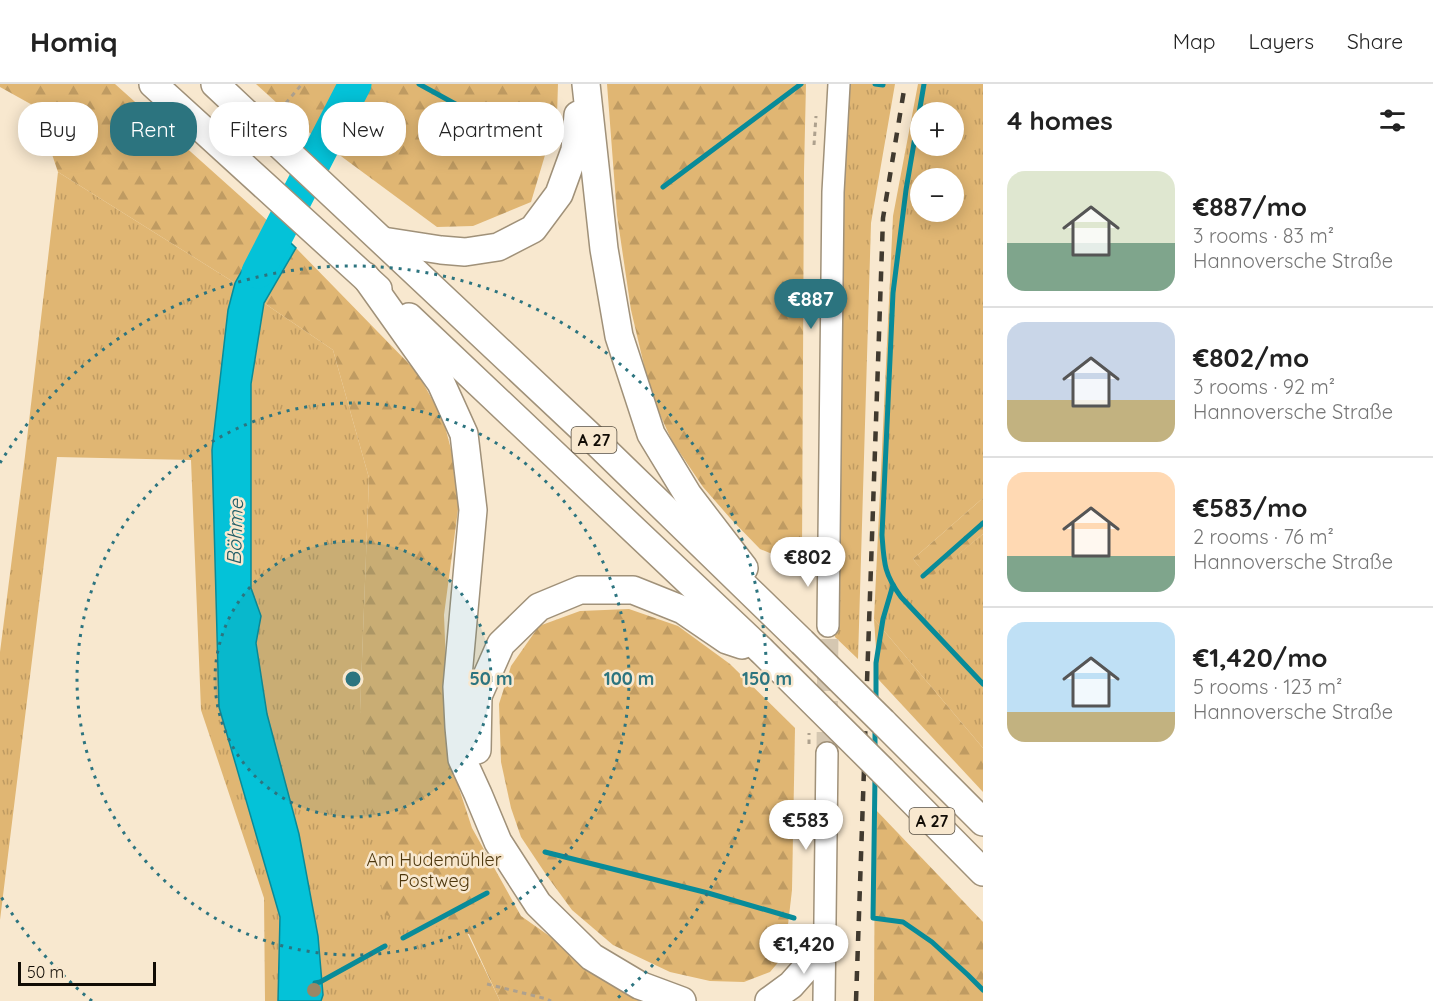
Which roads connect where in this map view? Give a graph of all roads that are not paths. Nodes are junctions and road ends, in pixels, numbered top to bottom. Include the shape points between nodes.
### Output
1 (153, 84) edge
2 (581, 84) edge
3 (586, 84) edge
4 (838, 84) edge
5 (225, 93) edge
6 (383, 241) junction
7 (365, 276) junction
8 (828, 626) tunnel mouth
9 (802, 642) junction
10 (761, 650) junction
11 (827, 753) tunnel mouth
12 (478, 794) junction
13 (983, 822) edge
14 (983, 872) edge
15 (824, 948) junction
16 (682, 1001) edge
17 (769, 1001) edge
18 (824, 1001) edge

1 - 7 highway, A 27
2 - 6 highway via 575,150 560,194 534,230 498,247 465,252
3 - 9 highway via 604,249 620,336 651,434 688,495
4 - 8 main road via 833,192
5 - 6 highway, A 27
6 - 9 highway, A 27
7 - 10 highway, A 27
7 - 12 highway via 441,383 464,434 474,510 458,676 459,717 462,759
9 - 13 highway, A 27, bridge
10 - 12 highway via 727,640 683,610 633,590 580,590 539,607 501,644 478,696
10 - 14 highway, A 27, bridge
11 - 15 main road
12 - 16 highway via 498,842 538,904 592,957 639,985
15 - 17 highway via 791,985
15 - 18 main road

